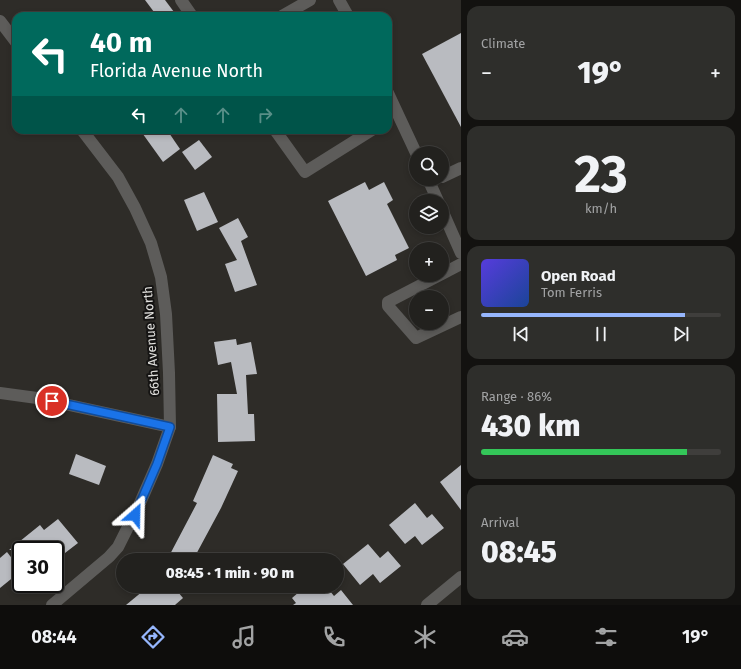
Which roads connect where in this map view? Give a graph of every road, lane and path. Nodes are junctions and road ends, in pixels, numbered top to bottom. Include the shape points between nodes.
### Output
1 (181, 0) edge
2 (310, 0) edge
3 (340, 0) edge
4 (189, 12) edge
5 (289, 12) edge
6 (346, 12) edge
7 (0, 21) edge
8 (12, 37) edge
9 (393, 117) edge
10 (85, 134) edge
11 (278, 134) edge
12 (366, 134) edge
13 (412, 146) edge
14 (461, 168) edge
15 (449, 174) edge
16 (449, 226) edge
17 (461, 253) edge
18 (461, 264) edge
19 (449, 270) edge
20 (426, 282) edge
21 (461, 317) edge
22 (0, 393) edge
23 (170, 427) junction
24 (461, 577) edge
25 (52, 605) edge
26 (428, 605) edge

1 - 4 street
2 - 5 street
3 - 6 street
7 - 8 street
9 - 13 street
10 - 23 street, 66th Avenue North via 118,177 135,208 151,243 159,270 166,314
11 - 12 street via 305,172
14 - 15 street
16 - 17 street
18 - 19 street
20 - 21 street via 388,302 388,306 416,338
22 - 23 street via 37,398
23 - 25 street, 66th Avenue North via 143,497 118,548
24 - 26 street

